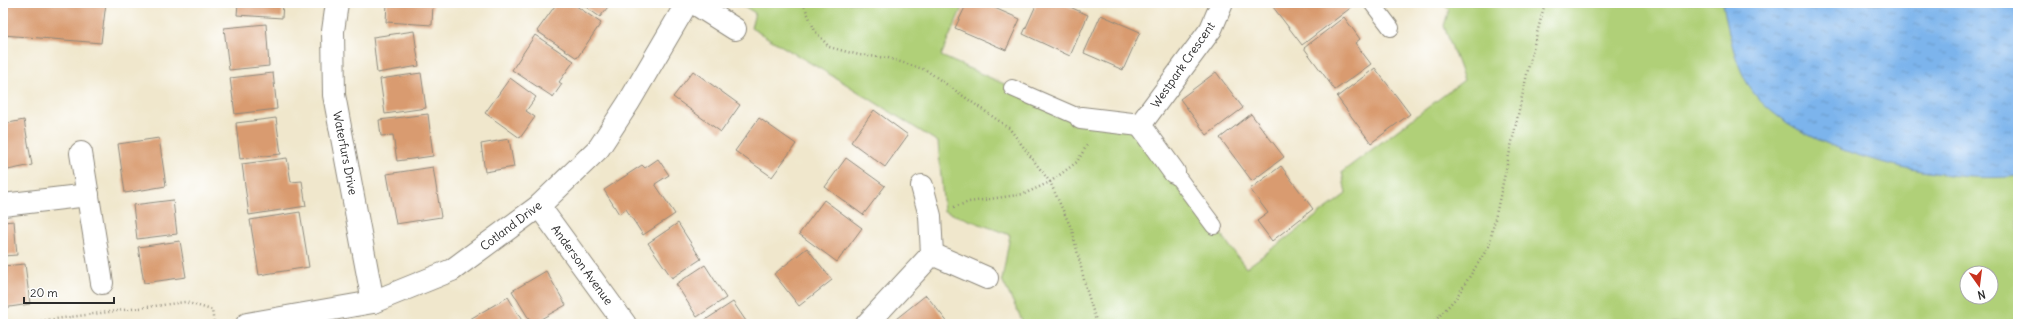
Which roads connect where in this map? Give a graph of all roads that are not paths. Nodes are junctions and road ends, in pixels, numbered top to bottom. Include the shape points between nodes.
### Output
1 (337, 3) edge
2 (687, 3) edge
3 (694, 3) edge
4 (1222, 3) edge
5 (1372, 3) edge
6 (1392, 28) dead end
7 (735, 29) dead end
8 (1012, 88) dead end
9 (1091, 119) joint
10 (1140, 125) junction
11 (81, 153) dead end
12 (1174, 172) joint
13 (922, 186) dead end
14 (88, 195) junction
15 (3, 205) edge
16 (539, 206) junction
17 (1214, 226) dead end
18 (932, 254) junction
19 (987, 278) dead end
20 (102, 283) dead end
21 (373, 302) junction
22 (247, 324) edge
23 (625, 324) edge
24 (867, 324) edge

1 - 21 street, Waterfurs Drive via 333,31 334,95
2 - 16 street, Cotland Drive via 599,148
3 - 7 street
4 - 10 street, Westpark Crescent via 1211,29
5 - 6 lane
8 - 9 lane
9 - 10 street
10 - 12 street
11 - 14 street
12 - 17 lane
13 - 18 street via 930,216
14 - 15 street
14 - 20 street
16 - 21 street, Cotland Drive via 452,270
16 - 23 street, Anderson Avenue
18 - 19 street
18 - 24 street
21 - 22 street, Cotland Drive

